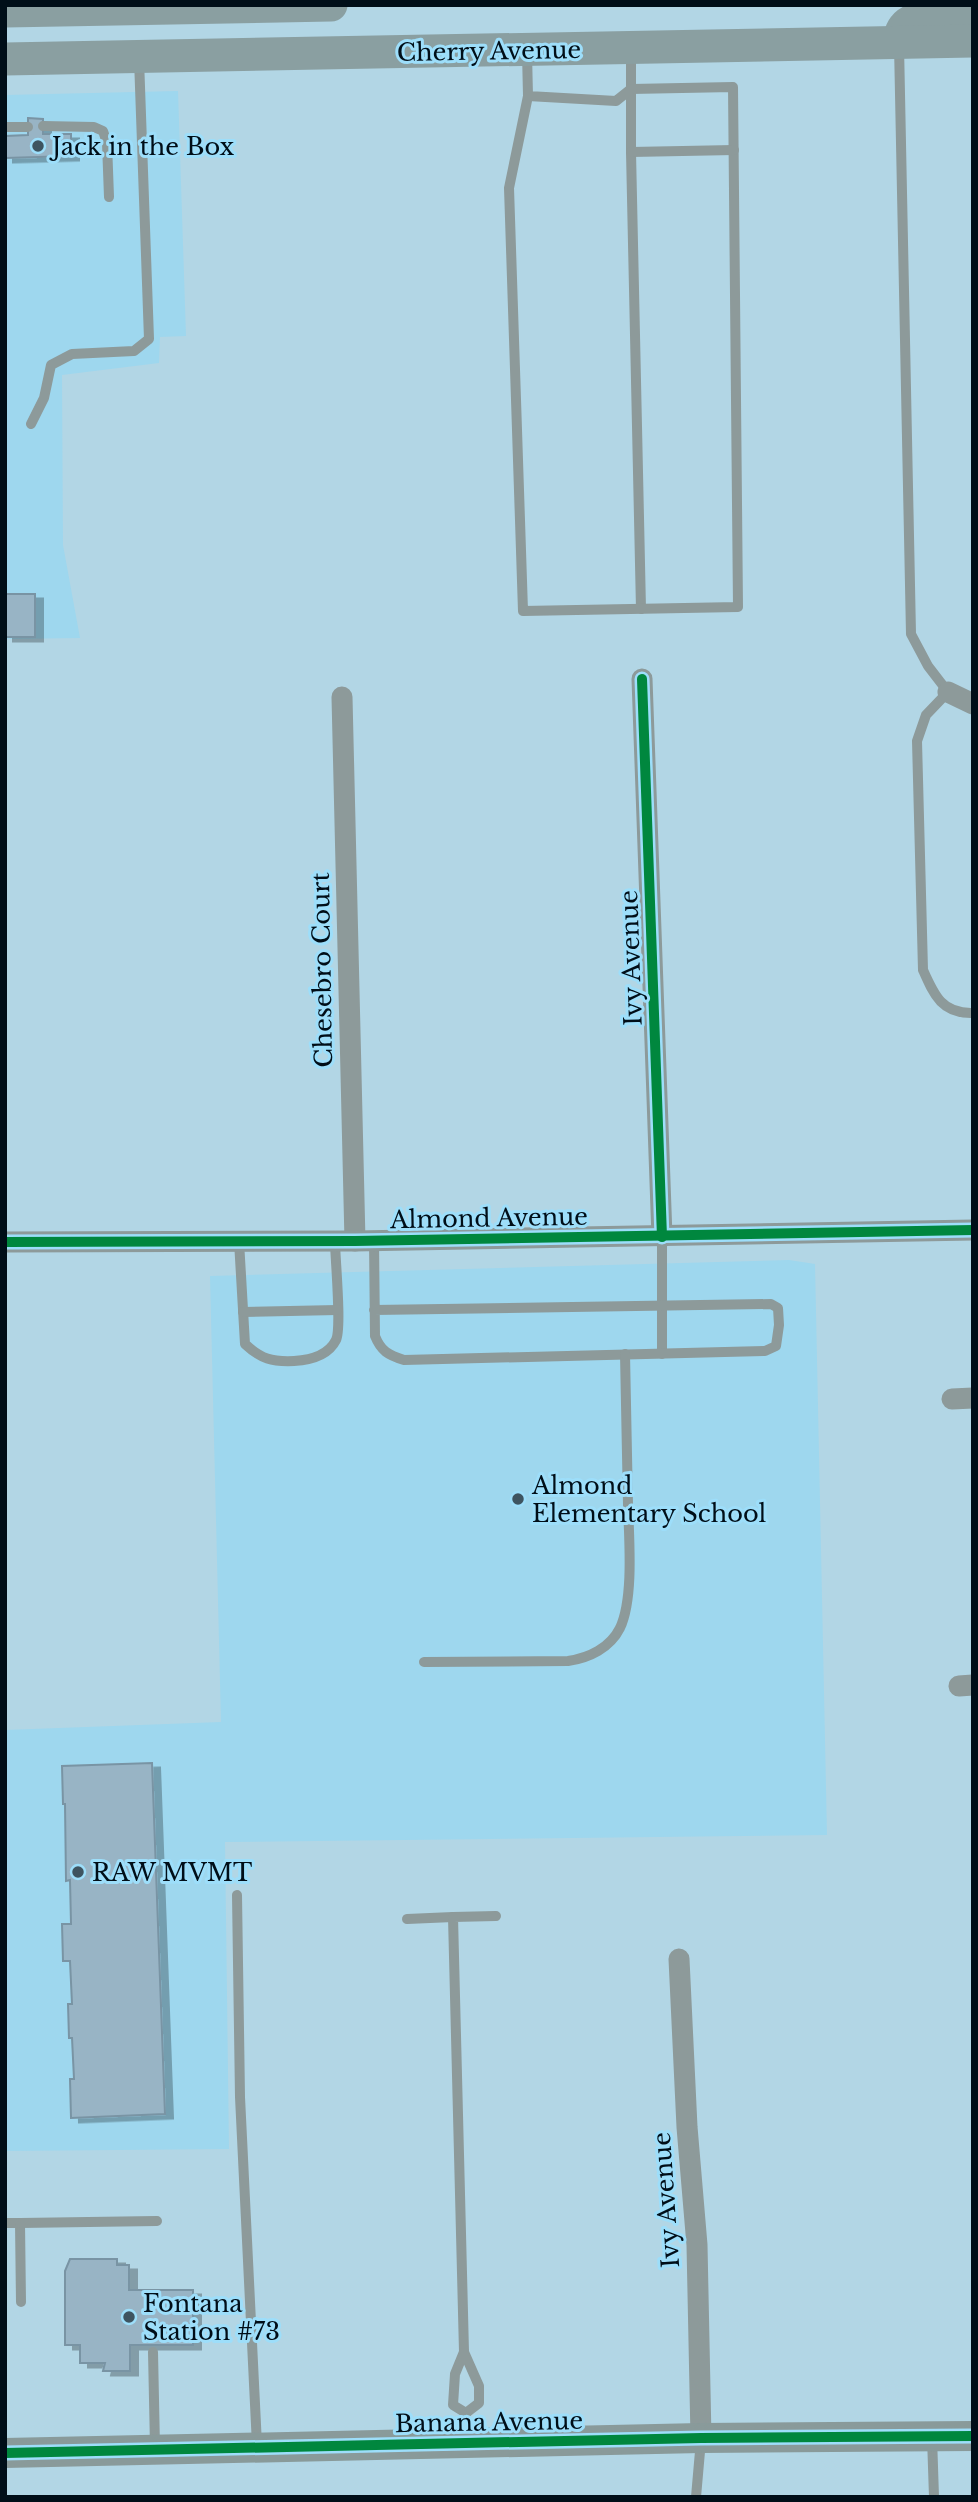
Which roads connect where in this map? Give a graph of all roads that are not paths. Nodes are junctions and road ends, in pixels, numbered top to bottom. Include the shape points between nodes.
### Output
1 (331, 5) edge
2 (254, 6) edge
3 (108, 7) edge
4 (65, 8) edge
5 (5, 11) edge
6 (973, 17) edge
7 (973, 41) edge
8 (899, 42) junction
9 (631, 48) junction
10 (527, 50) junction
11 (138, 56) junction
12 (5, 59) edge
13 (631, 89) junction
14 (528, 96) junction
15 (43, 126) dead end
16 (5, 127) edge
17 (28, 127) dead end
18 (734, 150) junction
19 (631, 152) junction
20 (109, 197) dead end
21 (31, 424) dead end
22 (641, 609) junction
23 (642, 679) dead end
24 (948, 692) junction
25 (342, 697) dead end
26 (973, 704) edge
27 (973, 1013) edge
28 (973, 1230) edge
29 (662, 1237) junction
30 (239, 1241) junction
31 (354, 1241) junction
32 (5, 1242) edge
33 (662, 1306) junction
34 (337, 1310) junction
35 (374, 1310) junction
36 (243, 1312) junction
37 (625, 1354) junction
38 (662, 1354) junction
39 (424, 1662) dead end
40 (237, 1895) dead end
41 (496, 1916) dead end
42 (453, 1917) junction
43 (407, 1919) dead end
44 (679, 1959) dead end
45 (157, 2221) dead end
46 (5, 2223) edge
47 (20, 2223) junction
48 (21, 2302) dead end
49 (153, 2352) dead end
50 (464, 2352) junction
51 (479, 2386) junction
52 (453, 2387) junction
53 (467, 2428) junction
54 (932, 2436) junction
55 (973, 2436) edge
56 (701, 2438) junction
57 (257, 2448) junction
58 (155, 2450) junction
59 (5, 2453) edge
60 (696, 2497) edge
61 (934, 2497) edge

1 - 2 main road
2 - 3 main road
3 - 4 main road
4 - 5 main road
6 - 8 main road via 912,19
7 - 8 main road, Cherry Avenue
8 - 9 main road, Cherry Avenue
8 - 24 lane via 911,634
9 - 10 main road, Cherry Avenue
9 - 13 lane
10 - 11 main road, Cherry Avenue
10 - 14 lane
11 - 12 main road, Cherry Avenue
11 - 21 lane via 149,339 134,351 72,354 51,365 44,398
13 - 14 lane via 615,101
13 - 18 lane via 733,87
13 - 19 lane
14 - 22 lane via 509,188 523,611
15 - 20 lane via 103,131
16 - 17 lane
18 - 19 lane
18 - 22 lane via 738,607
19 - 22 lane
23 - 29 street, Ivy Avenue
24 - 26 street
24 - 27 lane via 926,715 917,741 923,970 935,998 959,1014
25 - 31 street, Chesebro Court
28 - 29 street, Almond Avenue
29 - 31 street, Almond Avenue
29 - 33 lane
30 - 31 street, Almond Avenue
30 - 32 street, Almond Avenue
30 - 36 lane
31 - 34 lane
31 - 35 lane
33 - 35 lane
33 - 38 lane
33 - 38 lane via 771,1304 778,1308 779,1325 776,1346 765,1351
34 - 36 lane
34 - 36 lane via 337,1338 325,1354 307,1361 278,1362 257,1356 245,1344
35 - 37 lane via 380,1349 404,1360
37 - 38 lane
37 - 39 lane via 629,1560 627,1603 619,1631 587,1659
40 - 57 lane via 240,2097
41 - 42 lane
42 - 43 lane
42 - 50 lane
44 - 56 street, Ivy Avenue via 697,2245
45 - 47 lane
46 - 47 lane
47 - 48 lane
49 - 58 lane
50 - 51 lane
50 - 52 lane
51 - 52 lane
51 - 53 lane via 479,2403
52 - 53 lane via 453,2405
53 - 56 street, Banana Avenue
53 - 57 street, Banana Avenue
54 - 55 street, Banana Avenue
54 - 56 street, Banana Avenue
54 - 61 lane
56 - 60 lane
57 - 58 street, Banana Avenue
58 - 59 street, Banana Avenue

